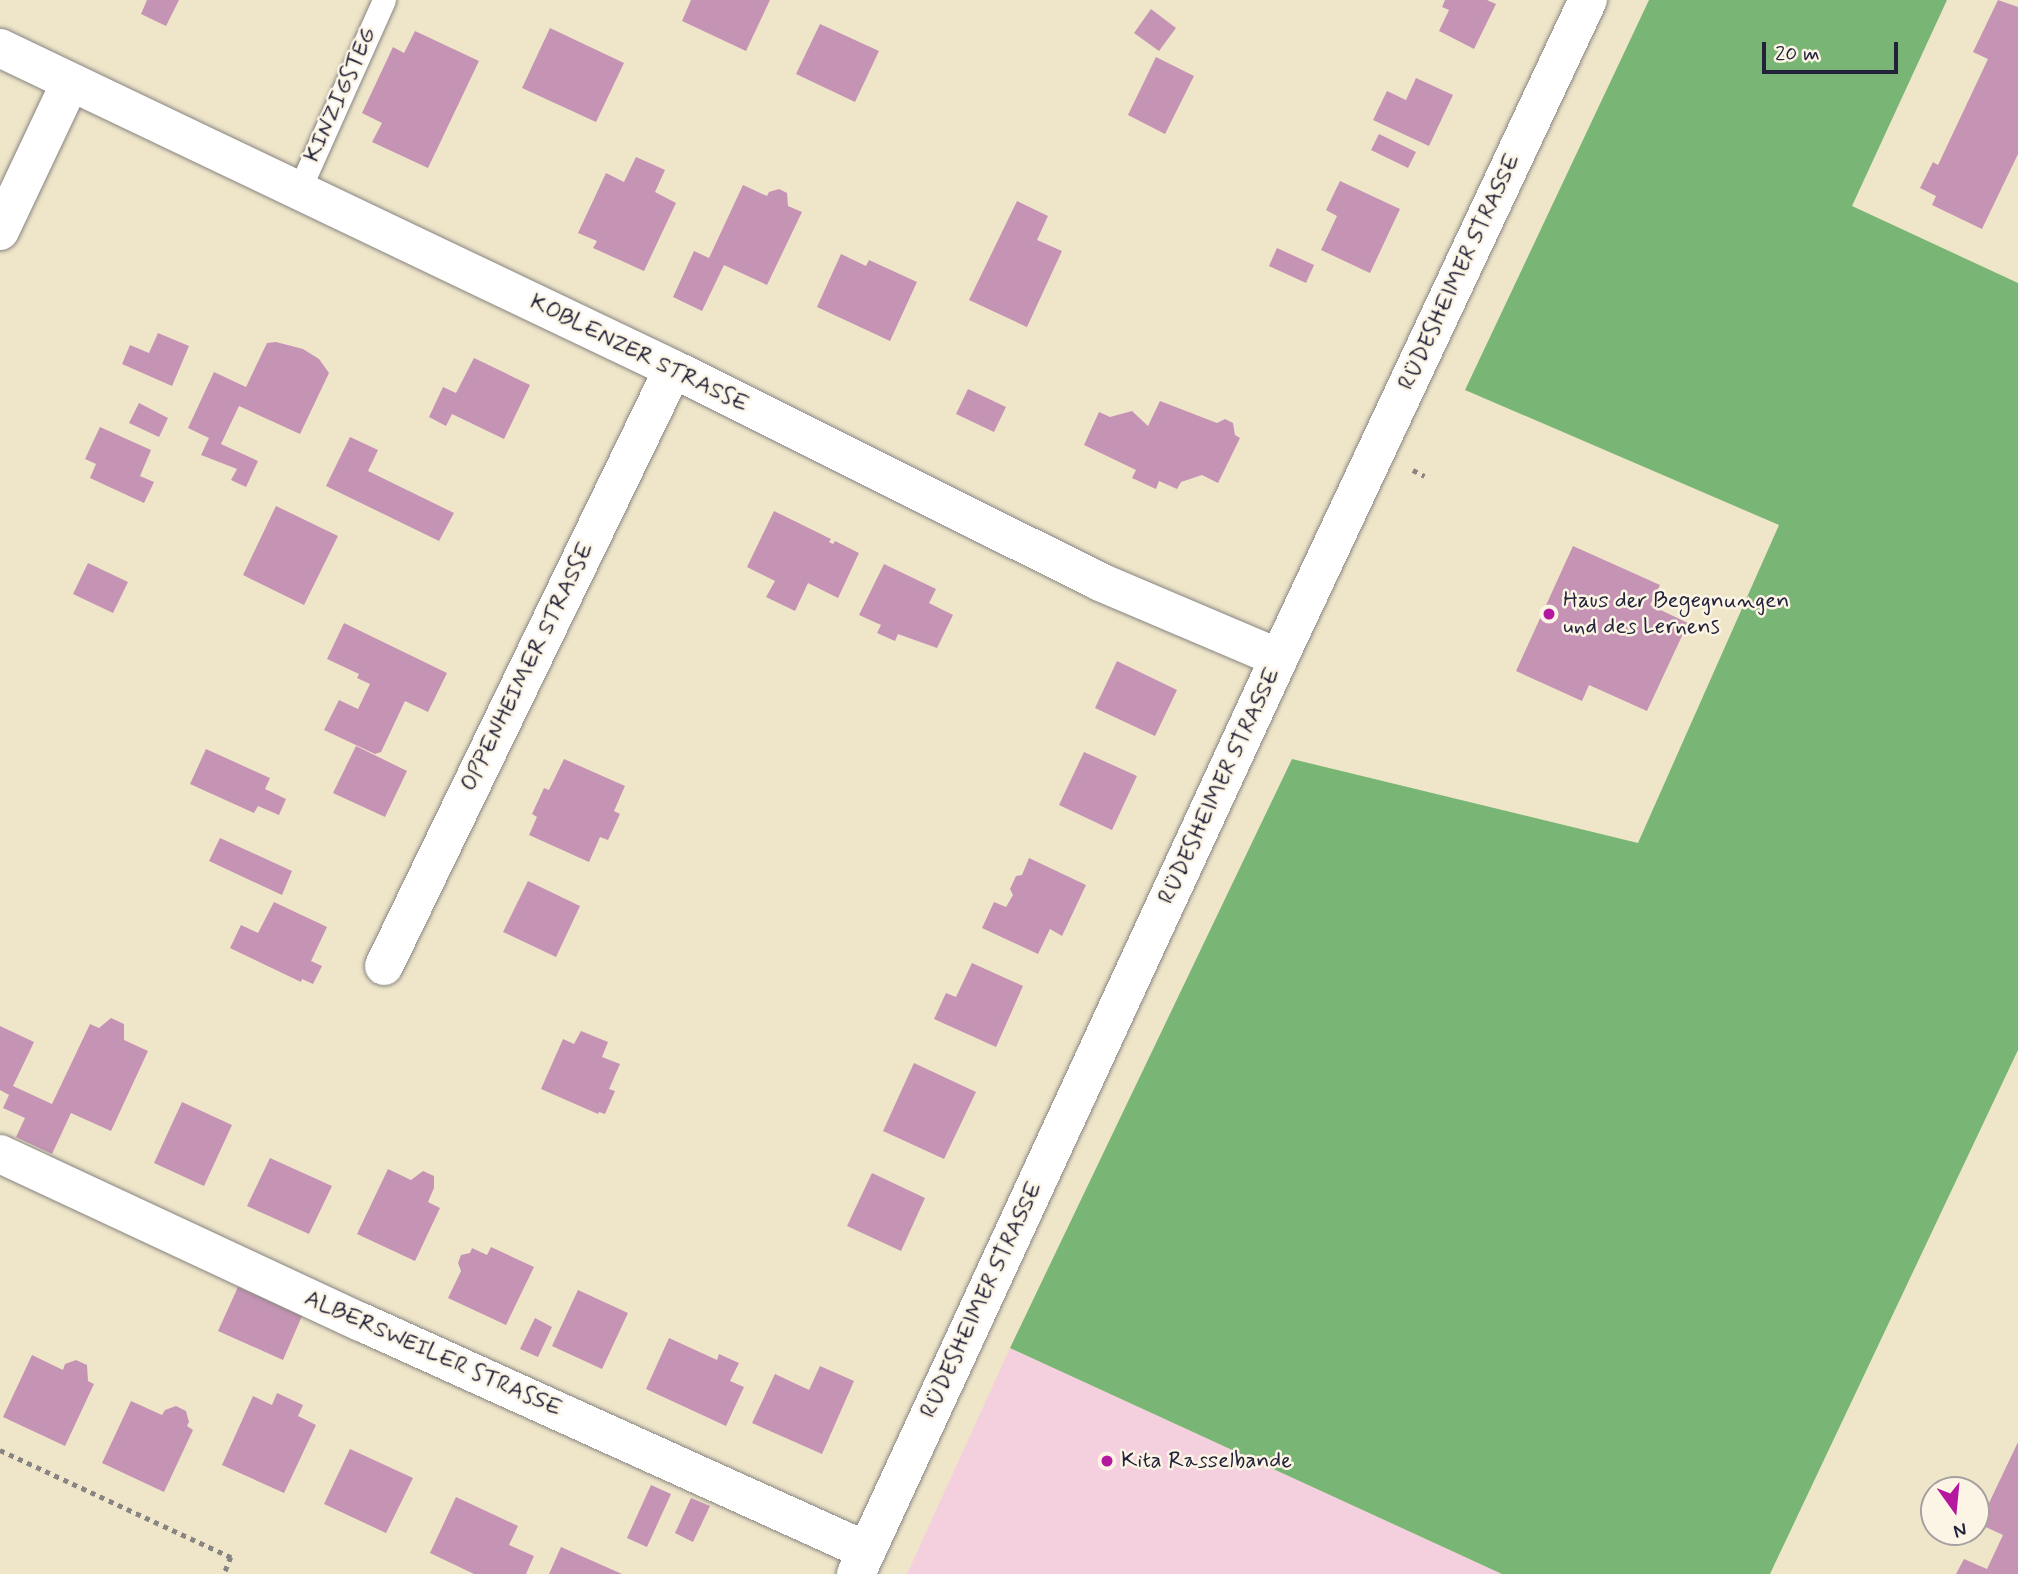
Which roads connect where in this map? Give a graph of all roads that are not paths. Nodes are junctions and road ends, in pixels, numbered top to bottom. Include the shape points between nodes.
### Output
1 (384, 0) edge
2 (1588, 0) edge
3 (0, 48) edge
4 (71, 83) junction
5 (299, 190) junction
6 (0, 231) edge
7 (673, 369) junction
8 (1279, 657) junction
9 (384, 966) dead end
10 (0, 1154) edge
11 (862, 1562) edge

1 - 5 lane, KINZIGSTEG
2 - 8 street, RÜDESHEIMER STRASSE
3 - 4 street, KOBLENZER STRASSE
4 - 5 street, KOBLENZER STRASSE
4 - 6 street
5 - 7 street, KOBLENZER STRASSE
7 - 8 street, KOBLENZER STRASSE via 1100,582
7 - 9 street, OPPENHEIMER STRASSE
8 - 11 street, RÜDESHEIMER STRASSE
10 - 11 street, ALBERSWEILER STRASSE

